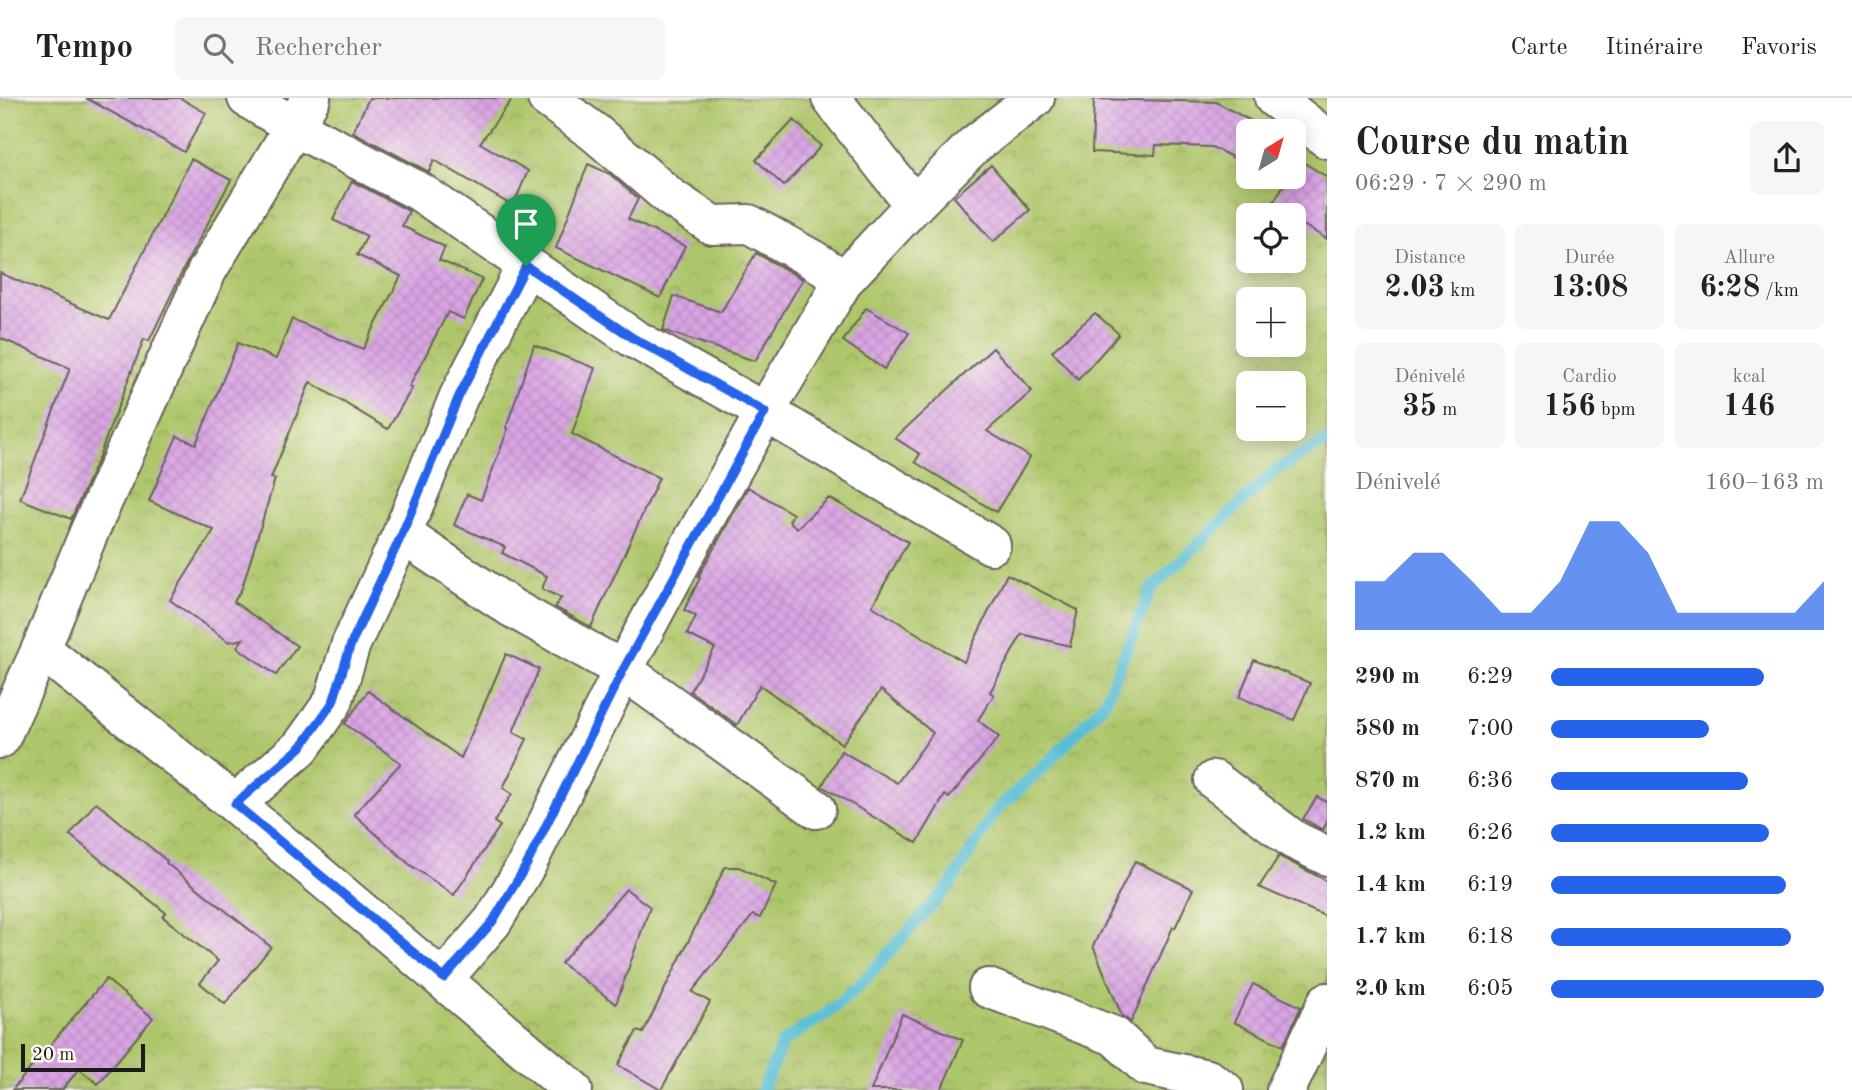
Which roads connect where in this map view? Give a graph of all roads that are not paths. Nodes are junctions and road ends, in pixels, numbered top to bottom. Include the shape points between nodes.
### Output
1 (247, 98) edge
2 (547, 98) edge
3 (831, 98) edge
4 (1035, 98) edge
5 (1285, 101) edge
6 (303, 113) edge
7 (1327, 139) edge
8 (914, 205) junction
9 (526, 266) junction
10 (845, 279) junction
11 (765, 412) junction
12 (402, 534) junction
13 (990, 545) dead end
14 (41, 649) junction
15 (623, 670) junction
16 (0, 687) edge
17 (0, 739) edge
18 (1214, 780) dead end
19 (235, 804) junction
20 (816, 809) dead end
21 (1327, 856) edge
22 (444, 978) junction
23 (988, 988) dead end
24 (1327, 1002) edge
25 (573, 1090) edge
26 (1224, 1090) edge
27 (1286, 1090) edge

1 - 6 street
2 - 10 street via 712,225 749,224
3 - 8 street
4 - 8 street via 974,145
5 - 7 street
6 - 9 street
6 - 14 street via 207,271
8 - 10 street
9 - 11 street via 633,338
9 - 12 street via 459,396
10 - 11 street
11 - 13 street
11 - 15 street
12 - 15 street via 512,608
12 - 19 street via 351,644 333,702 301,747
14 - 16 street
14 - 17 street
14 - 19 street
15 - 20 street
15 - 22 street via 527,864 493,921
18 - 21 street via 1294,840
19 - 22 street
22 - 25 street
23 - 26 street via 1114,1036 1146,1066 1208,1079
24 - 27 street

